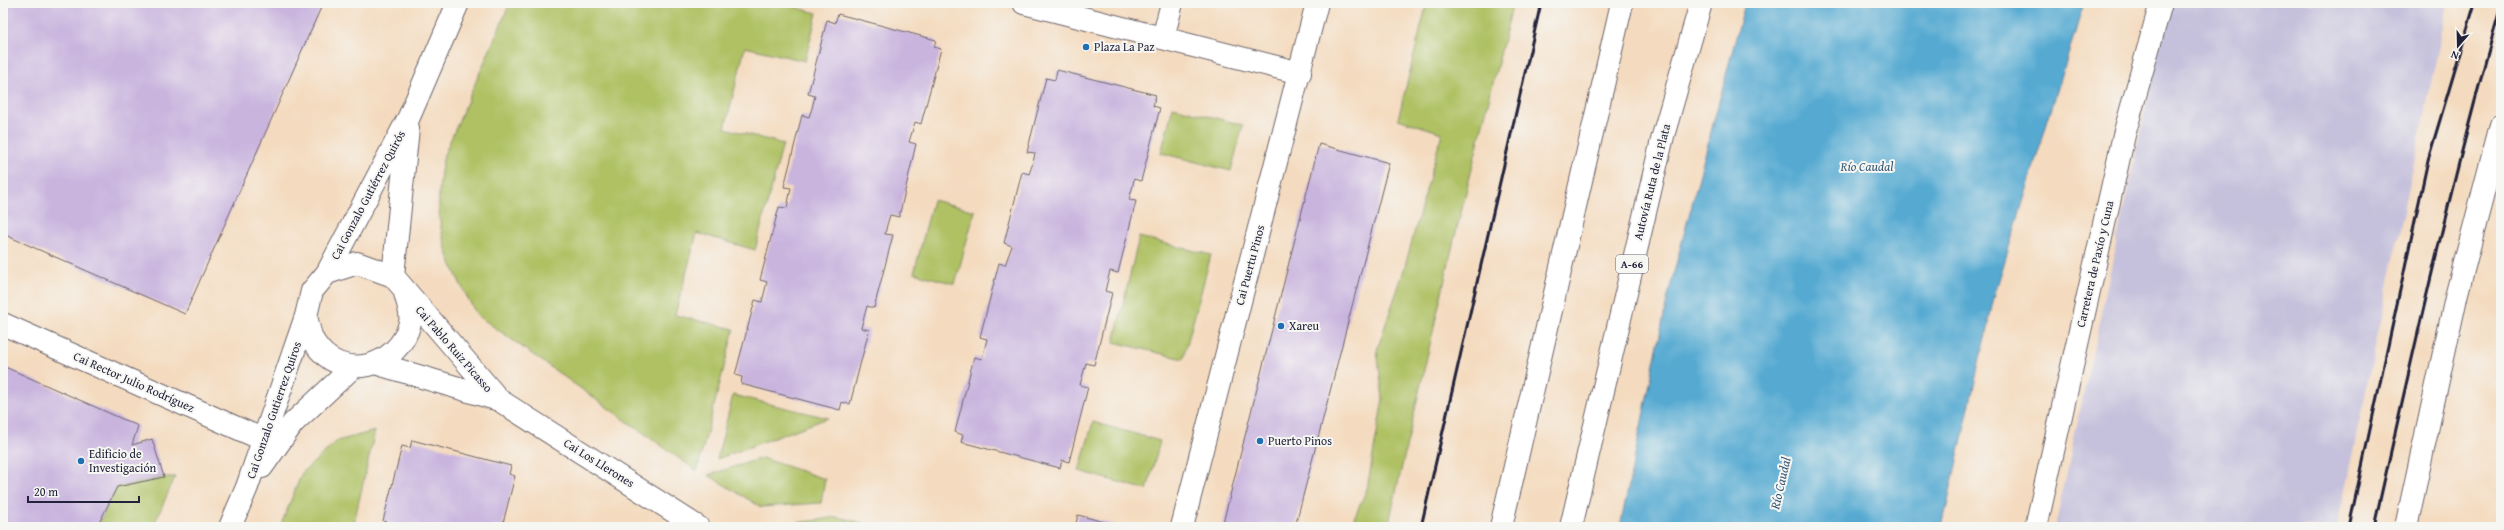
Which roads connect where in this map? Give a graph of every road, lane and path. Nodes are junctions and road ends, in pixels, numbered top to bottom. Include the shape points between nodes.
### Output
1 (458, 3) edge
2 (1024, 3) edge
3 (1172, 3) edge
4 (1317, 3) edge
5 (1622, 3) edge
6 (1701, 3) edge
7 (2161, 3) edge
8 (1162, 38) junction
9 (1300, 73) junction
10 (409, 117) junction
11 (2501, 125) edge
12 (327, 273) junction
13 (399, 284) junction
14 (306, 316) junction
15 (3, 324) edge
16 (378, 364) junction
17 (353, 367) junction
18 (499, 400) junction
19 (264, 440) junction
20 (247, 488) junction
21 (230, 527) edge
22 (698, 527) edge
23 (1182, 527) edge
24 (1501, 527) edge
25 (1571, 527) edge
26 (2036, 527) edge
27 (2406, 527) edge

1 - 10 main road, Cai Gonzalo Gutiérrez Quirós
2 - 8 main road
3 - 8 main road
4 - 9 main road, Cai Puertu Pinos
5 - 24 main road
6 - 25 main road, Autovía Ruta de la Plata / A-66 via 1662,136
7 - 26 main road, Carretera de Paxío y Cuna via 2124,135
8 - 9 main road
9 - 23 main road, Cai Puertu Pinos
10 - 12 main road, Cai Gonzalo Gutiérrez Quirós
10 - 13 main road, Cai Gonzalo Gutiérrez Quirós
11 - 27 main road via 2457,293
12 - 13 main road, Cai Gonzalo Gutiérrez Quirós via 357,263
12 - 14 main road, Cai Gonzalo Gutiérrez Quirós via 312,291
13 - 16 main road, Cai Gonzalo Gutiérrez Quirós via 410,322 400,347
13 - 18 main road, Cai Pablo Ruiz Picasso
14 - 17 main road via 314,342 332,361
14 - 19 main road, Cai Gonzalo Gutierrez Quiros
15 - 19 main road, Cai Rector Julio Rodríguez
16 - 17 main road
16 - 18 main road, Cai Pablo Ruiz Picasso
17 - 20 main road, Cai Gonzalo Gutierrez Quiros via 293,423
18 - 22 main road, Cai Los Llerones
19 - 20 main road, Cai Gonzalo Gutierrez Quiros
20 - 21 main road

